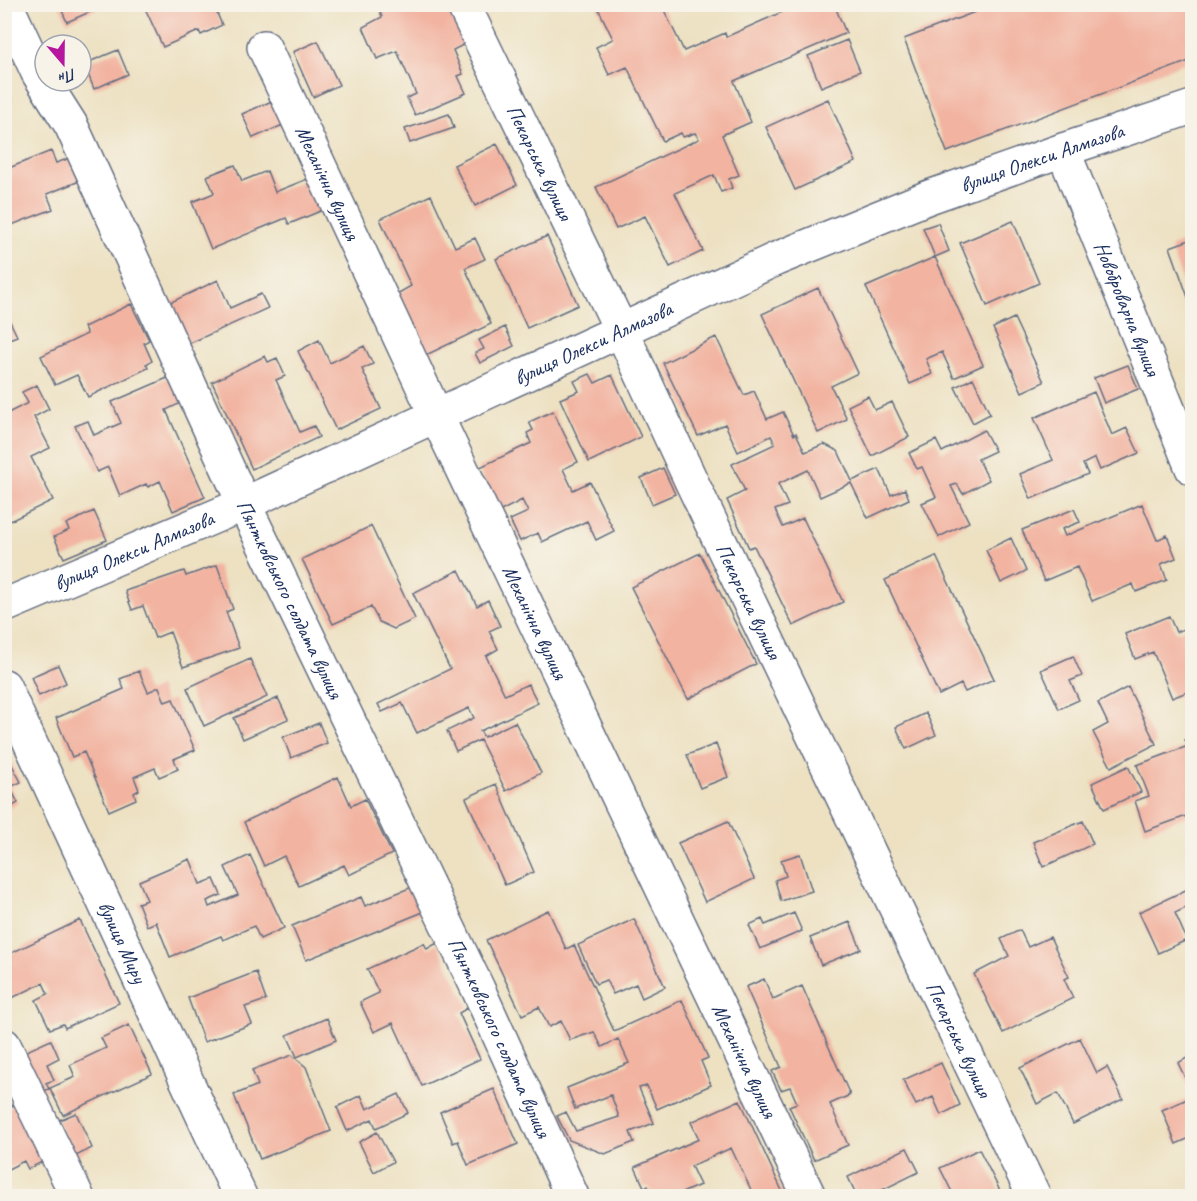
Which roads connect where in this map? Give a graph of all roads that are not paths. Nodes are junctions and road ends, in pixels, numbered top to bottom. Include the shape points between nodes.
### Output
1 (6, 4) edge
2 (463, 4) edge
3 (264, 47) dead end
4 (1192, 107) edge
5 (1063, 150) junction
6 (621, 330) junction
7 (436, 415) junction
8 (1192, 468) edge
9 (244, 504) junction
10 (4, 606) edge
11 (4, 686) edge
12 (4, 1045) edge
13 (77, 1197) edge
14 (240, 1197) edge
15 (572, 1197) edge
16 (809, 1197) edge
17 (1034, 1197) edge

1 - 9 street, Пянтковського солдата вулиця via 38,73 71,125
2 - 6 street, Пекарська вулиця
3 - 7 street, Механічна вулиця
4 - 5 street, вулиця Олекси Алмазова
5 - 6 street, вулиця Олекси Алмазова via 929,197 776,259
5 - 8 street, Новоброварна вулиця
6 - 7 street, вулиця Олекси Алмазова
6 - 17 street, Пекарська вулиця
7 - 9 street, вулиця Олекси Алмазова
7 - 16 street, Механічна вулиця
9 - 10 street, вулиця Олекси Алмазова
9 - 15 street, Пянтковського солдата вулиця via 478,989
11 - 14 street, вулиця Миру
12 - 13 street

